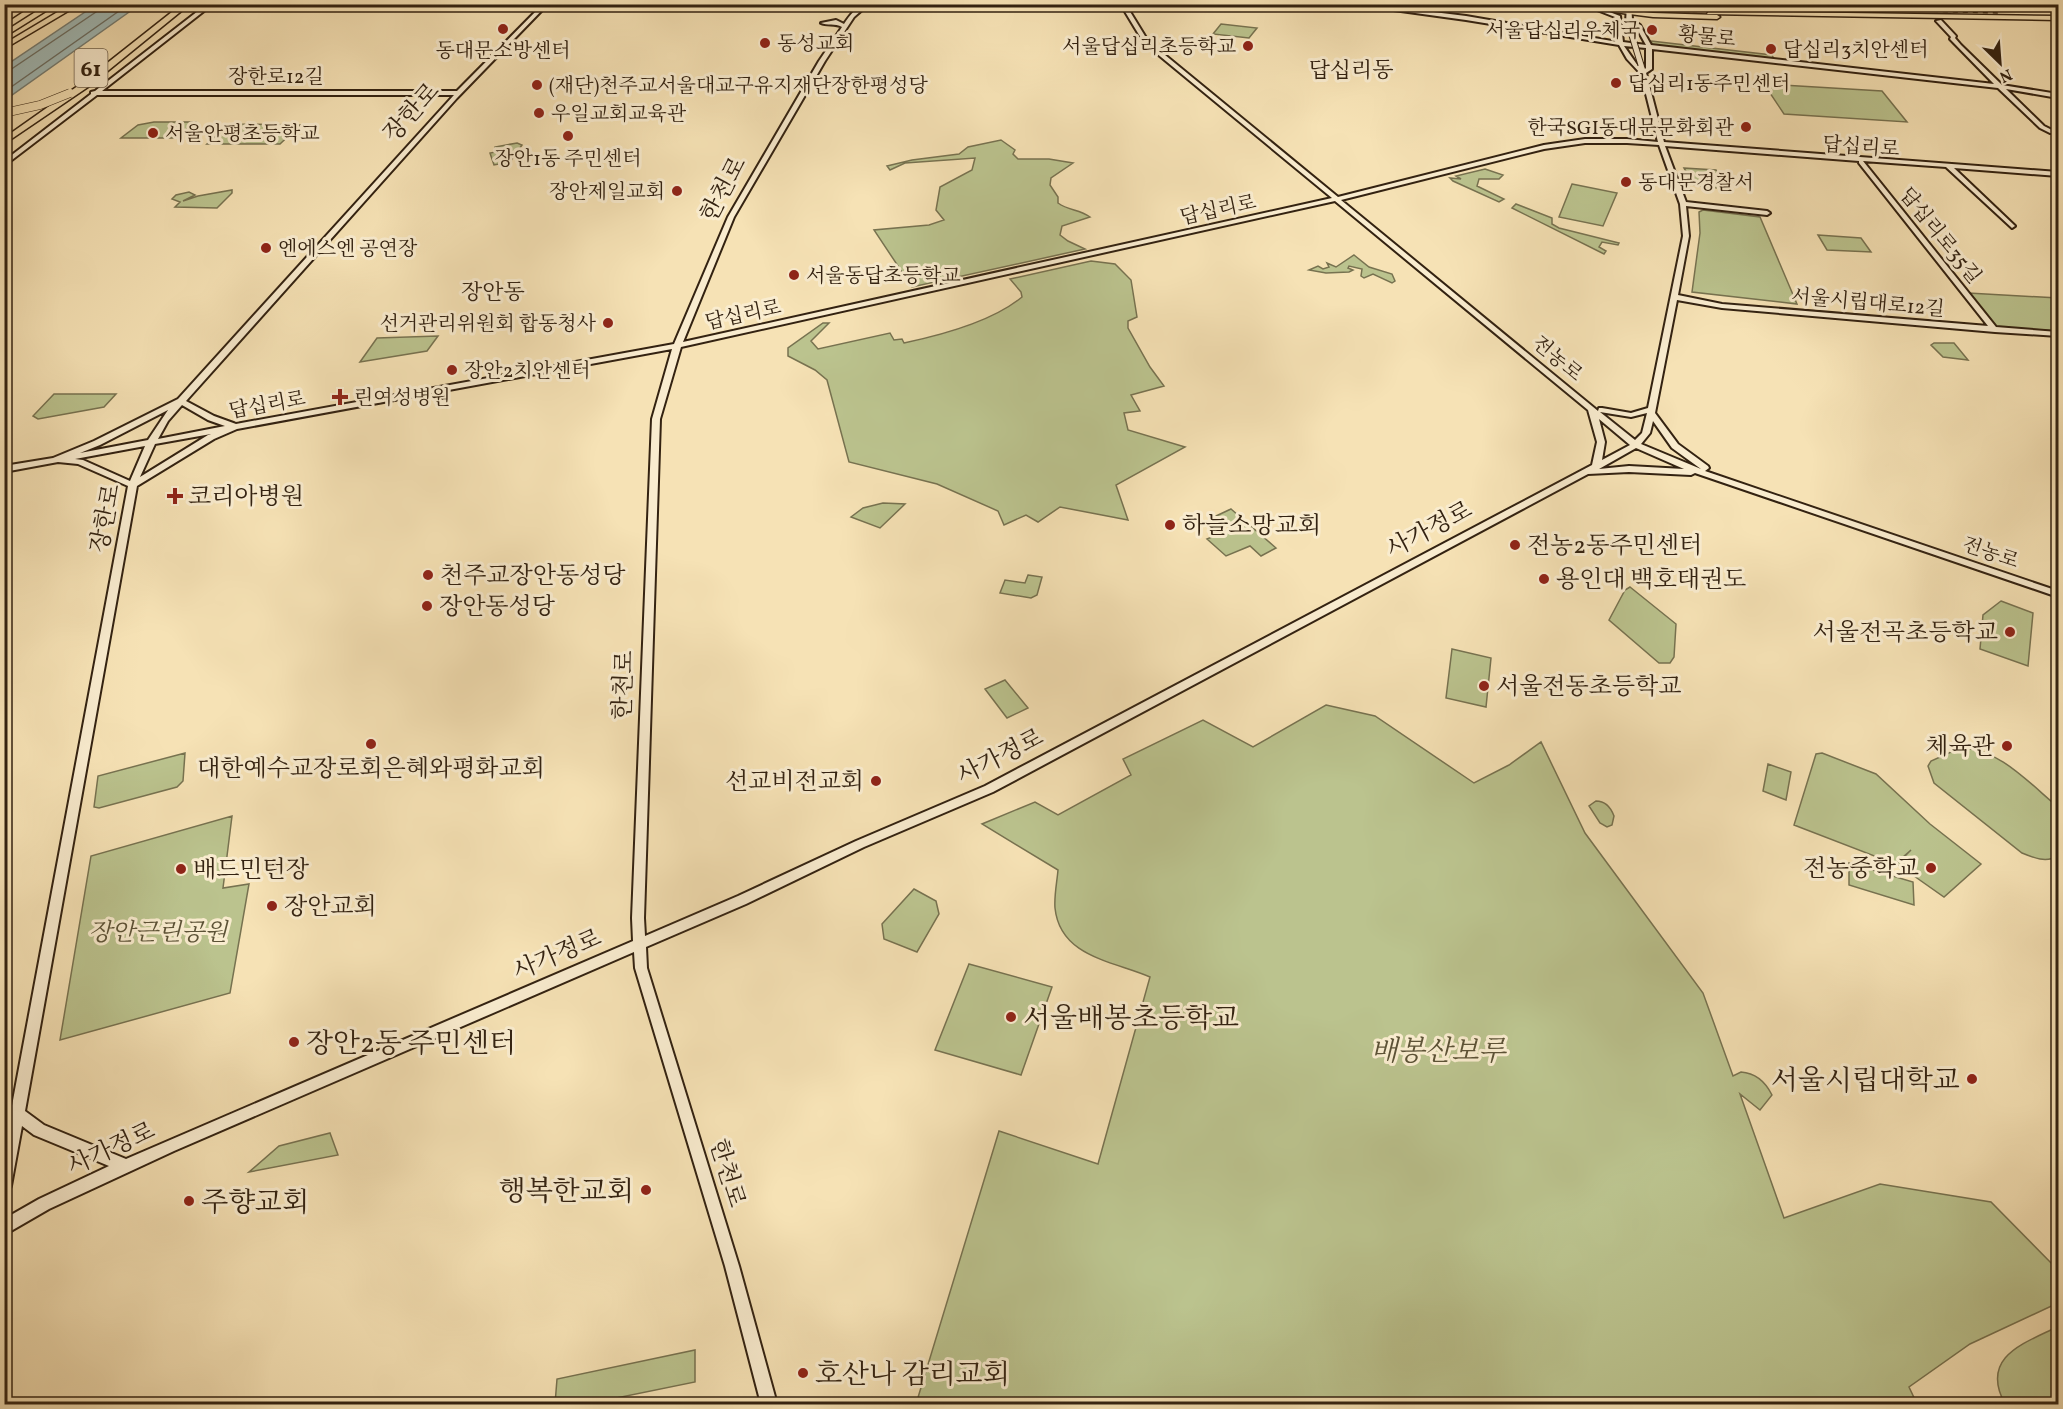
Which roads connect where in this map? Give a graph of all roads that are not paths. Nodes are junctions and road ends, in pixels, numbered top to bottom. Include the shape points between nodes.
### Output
1 (31, 4) edge
2 (54, 4) edge
3 (63, 4) edge
4 (77, 4) edge
5 (178, 4) edge
6 (187, 4) edge
7 (194, 4) edge
8 (217, 4) edge
9 (546, 4) edge
10 (867, 4) edge
11 (1131, 4) edge
12 (1136, 4) edge
13 (1352, 4) edge
14 (1553, 4) edge
15 (1616, 4) edge
16 (1587, 5) edge
17 (208, 6) edge
18 (1628, 7) edge
19 (1599, 9) junction
20 (1672, 9) junction
21 (8, 13) edge
22 (1710, 14) tunnel mouth
23 (1669, 16) junction
24 (1830, 16) junction
25 (1629, 19) junction
26 (1939, 21) junction
27 (2058, 21) edge
28 (824, 23) dead end
29 (1621, 25) junction
30 (845, 26) junction
31 (153, 34) junction
32 (4, 35) edge
33 (1620, 44) junction
34 (4, 46) edge
35 (1649, 46) junction
36 (1642, 69) junction
37 (88, 71) dead end
38 (89, 81) junction
39 (2003, 86) junction
40 (71, 88) junction
41 (96, 93) junction
42 (459, 93) junction
43 (2058, 96) edge
44 (4, 113) edge
45 (4, 132) edge
46 (2058, 138) edge
47 (4, 142) edge
48 (1661, 144) junction
49 (4, 162) edge
50 (1861, 162) junction
51 (1950, 168) junction
52 (2058, 176) edge
53 (1338, 199) junction
54 (1683, 204) junction
55 (1767, 213) dead end
56 (2012, 226) dead end
57 (1675, 297) junction
58 (1995, 330) junction
59 (2058, 334) edge
60 (679, 345) junction
61 (180, 401) junction
62 (1592, 410) junction
63 (1602, 410) junction
64 (1652, 411) junction
65 (235, 427) junction
66 (152, 441) junction
67 (1638, 443) junction
68 (56, 459) junction
69 (4, 469) edge
70 (1591, 470) junction
71 (1704, 470) junction
72 (133, 485) junction
73 (2058, 588) edge
74 (2058, 594) edge
75 (639, 944) junction
76 (19, 1111) junction
77 (4, 1136) edge
78 (126, 1166) junction
79 (4, 1186) edge
80 (4, 1228) edge
81 (770, 1404) edge

1 - 21 main road
2 - 32 highway
3 - 32 highway
4 - 34 highway
5 - 37 highway, 61
6 - 31 highway
7 - 31 highway
8 - 17 main road
9 - 42 main road, 장한로
10 - 30 main road, 한천로
11 - 53 main road, 전농로 via 1126,10 1146,42
12 - 53 main road, 전농로 via 1133,14 1151,41
13 - 33 main road, 황물로
14 - 16 main road
15 - 18 main road
16 - 19 main road
17 - 41 main road
18 - 19 main road
18 - 20 main road
18 - 23 main road
18 - 25 main road
19 - 29 main road via 1617,16
20 - 23 main road via 1660,10
20 - 24 main road
22 - 24 main road
23 - 24 main road
24 - 26 main road
24 - 27 main road via 2041,17
25 - 29 main road
25 - 35 main road via 1638,26
25 - 36 main road, bridge
26 - 27 main road
26 - 39 main road via 1959,46
28 - 30 main road
29 - 33 main road
30 - 60 main road, 한천로 via 731,217
31 - 38 highway
33 - 35 main road, 황물로
33 - 36 main road via 1637,69
35 - 36 main road via 1649,69
35 - 39 main road, 황물로
36 - 48 main road
38 - 40 highway
38 - 47 highway
39 - 43 main road, 황물로
39 - 46 main road
40 - 44 highway, bridge via 40,105
40 - 45 highway, 61
41 - 42 main road, 장한로12길
41 - 49 main road
42 - 61 main road, 장한로
48 - 50 main road, 답십리로
48 - 51 main road, 답십리로
48 - 53 main road, 답십리로 via 1560,144
48 - 54 main road
50 - 51 main road, 답십리로
50 - 58 main road, 답십리로35길
51 - 52 main road, 답십리로
51 - 56 main road
53 - 60 main road, 답십리로
53 - 62 main road, 전농로
53 - 63 main road, 전농로
54 - 55 main road
54 - 57 main road via 1686,236
57 - 58 main road, 서울시립대로12길 via 1722,306
57 - 64 main road
58 - 59 main road, 서울시립대로12길
60 - 65 main road, 답십리로
60 - 75 main road, 한천로 via 656,419
61 - 65 main road
61 - 66 main road, 장한로
61 - 68 main road
62 - 67 main road, 전농로
62 - 70 main road via 1601,442
63 - 64 main road via 1631,415
63 - 67 main road, 전농로
64 - 67 main road via 1646,433
64 - 71 main road via 1671,442
65 - 66 main road, 답십리로
65 - 72 main road via 211,437
66 - 68 main road, 답십리로
66 - 72 main road, 장한로
67 - 70 main road, 사가정로
67 - 71 main road, 전농로
68 - 69 main road, 답십리로
68 - 72 main road via 80,462
70 - 71 main road
70 - 75 main road, 사가정로 via 989,789
71 - 73 main road, 전농로
71 - 74 main road, 전농로
72 - 76 main road, 장한로
75 - 78 main road, 사가정로
75 - 81 main road, 한천로 via 640,969 732,1266
76 - 77 main road
76 - 78 main road via 39,1130
76 - 79 main road, 장한로
78 - 80 main road, 사가정로 via 44,1204

